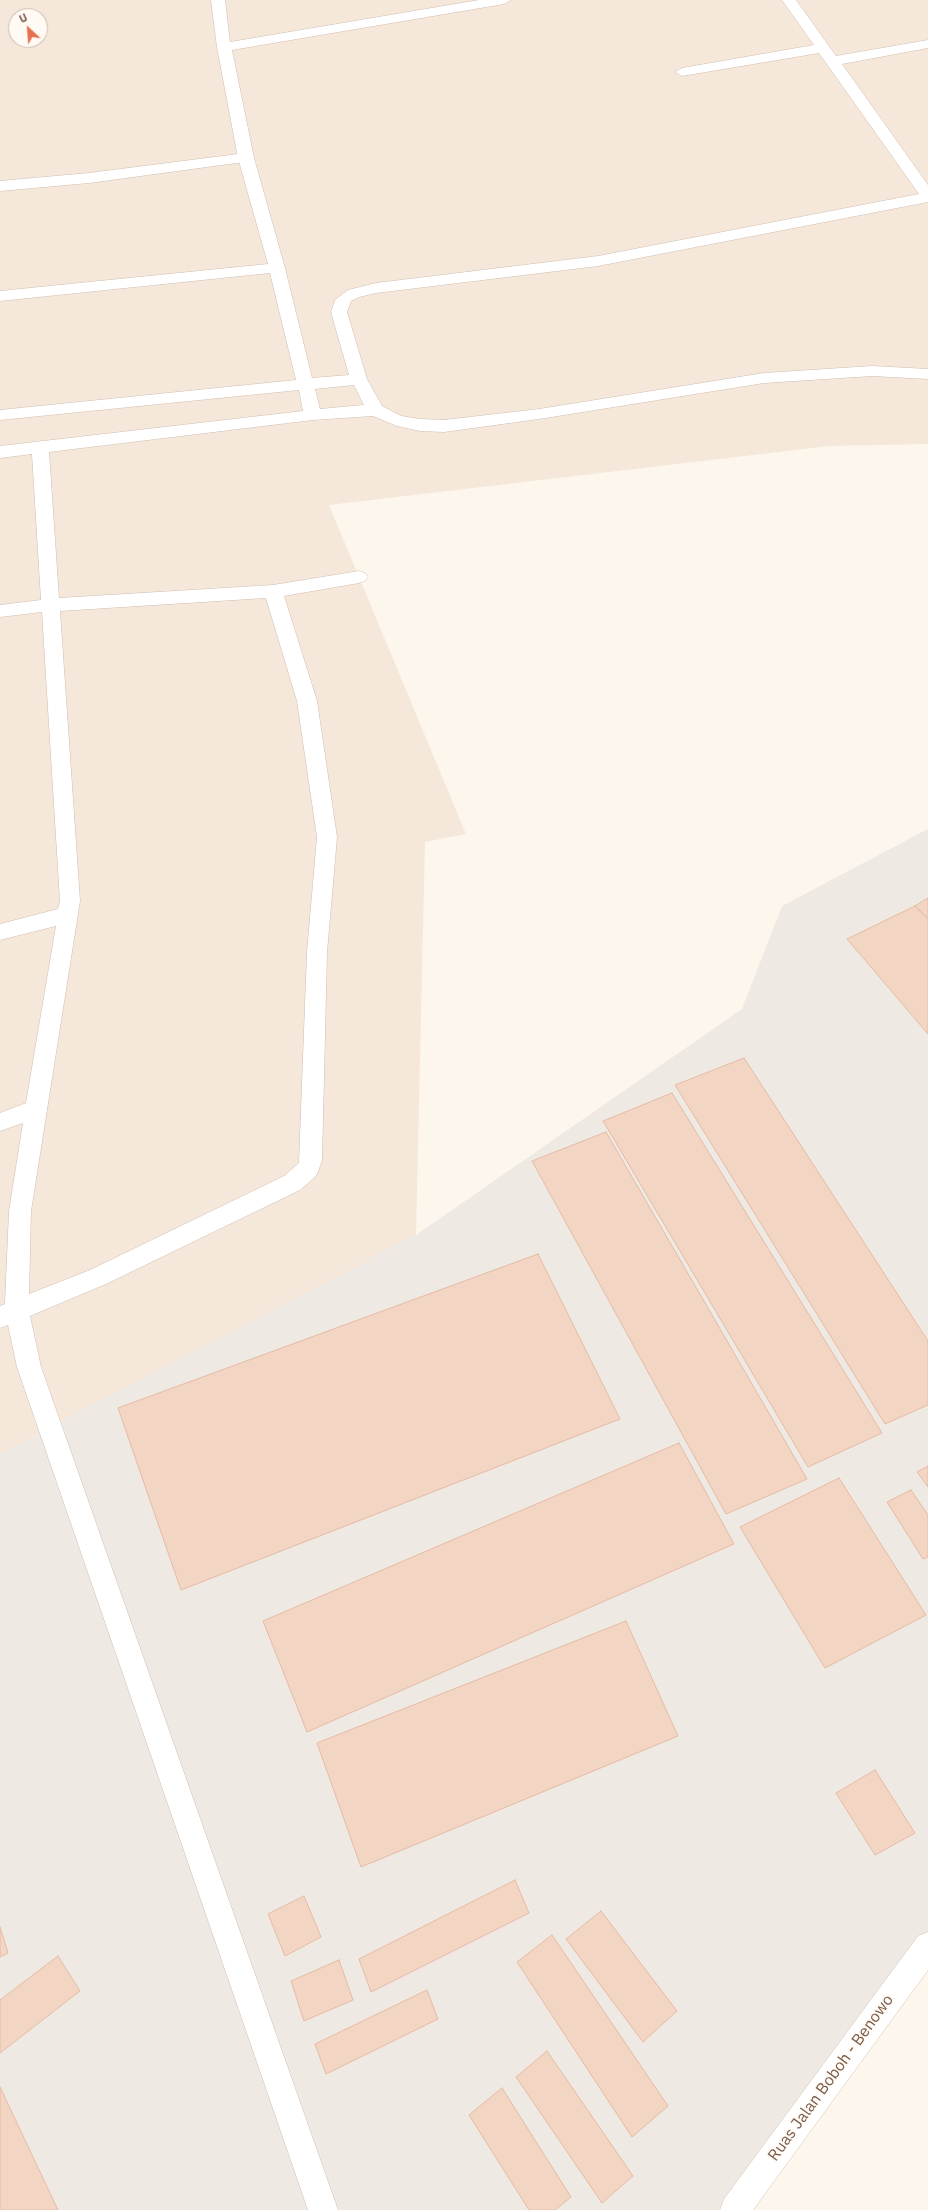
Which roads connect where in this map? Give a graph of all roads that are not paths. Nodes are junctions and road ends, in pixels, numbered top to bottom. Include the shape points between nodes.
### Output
1 (218, 0) edge
2 (504, 0) edge
3 (789, 0) edge
4 (928, 44) edge
5 (224, 47) junction
6 (824, 48) junction
7 (834, 61) junction
8 (682, 72) dead end
9 (246, 158) junction
10 (928, 168) edge
11 (912, 172) junction
12 (0, 186) edge
13 (928, 196) edge
14 (277, 268) junction
15 (0, 296) edge
16 (928, 374) edge
17 (359, 379) junction
18 (307, 384) junction
19 (375, 410) junction
20 (0, 415) edge
21 (314, 415) junction
22 (40, 448) junction
23 (0, 452) edge
24 (359, 577) dead end
25 (273, 591) junction
26 (50, 606) junction
27 (0, 611) edge
28 (69, 914) junction
29 (0, 932) edge
30 (38, 1108) junction
31 (0, 1122) edge
32 (8, 1314) edge
33 (928, 1946) edge
34 (323, 2210) edge
35 (735, 2210) edge

1 - 5 street
2 - 5 street
3 - 6 street
4 - 7 street
5 - 9 street
6 - 7 street
6 - 8 street
7 - 11 street
9 - 12 street via 90,178
9 - 14 street
10 - 11 street
11 - 13 street
13 - 17 street via 598,261 376,288 354,293 341,303 339,312
14 - 15 street
14 - 18 street
16 - 19 street via 872,371 764,378 642,399 444,426 397,421
17 - 18 street
17 - 19 street
18 - 20 street
18 - 21 street
19 - 21 street
21 - 22 street
22 - 23 street
22 - 26 street
24 - 25 street
25 - 26 street
25 - 32 street via 307,701 326,837 316,952 311,1160 308,1169 292,1183 98,1277
26 - 27 street
26 - 28 street
28 - 29 street
28 - 30 street
30 - 31 street
30 - 32 street via 20,1211
32 - 34 street via 29,1367
33 - 35 street, Ruas Jalan Boboh - Benowo

